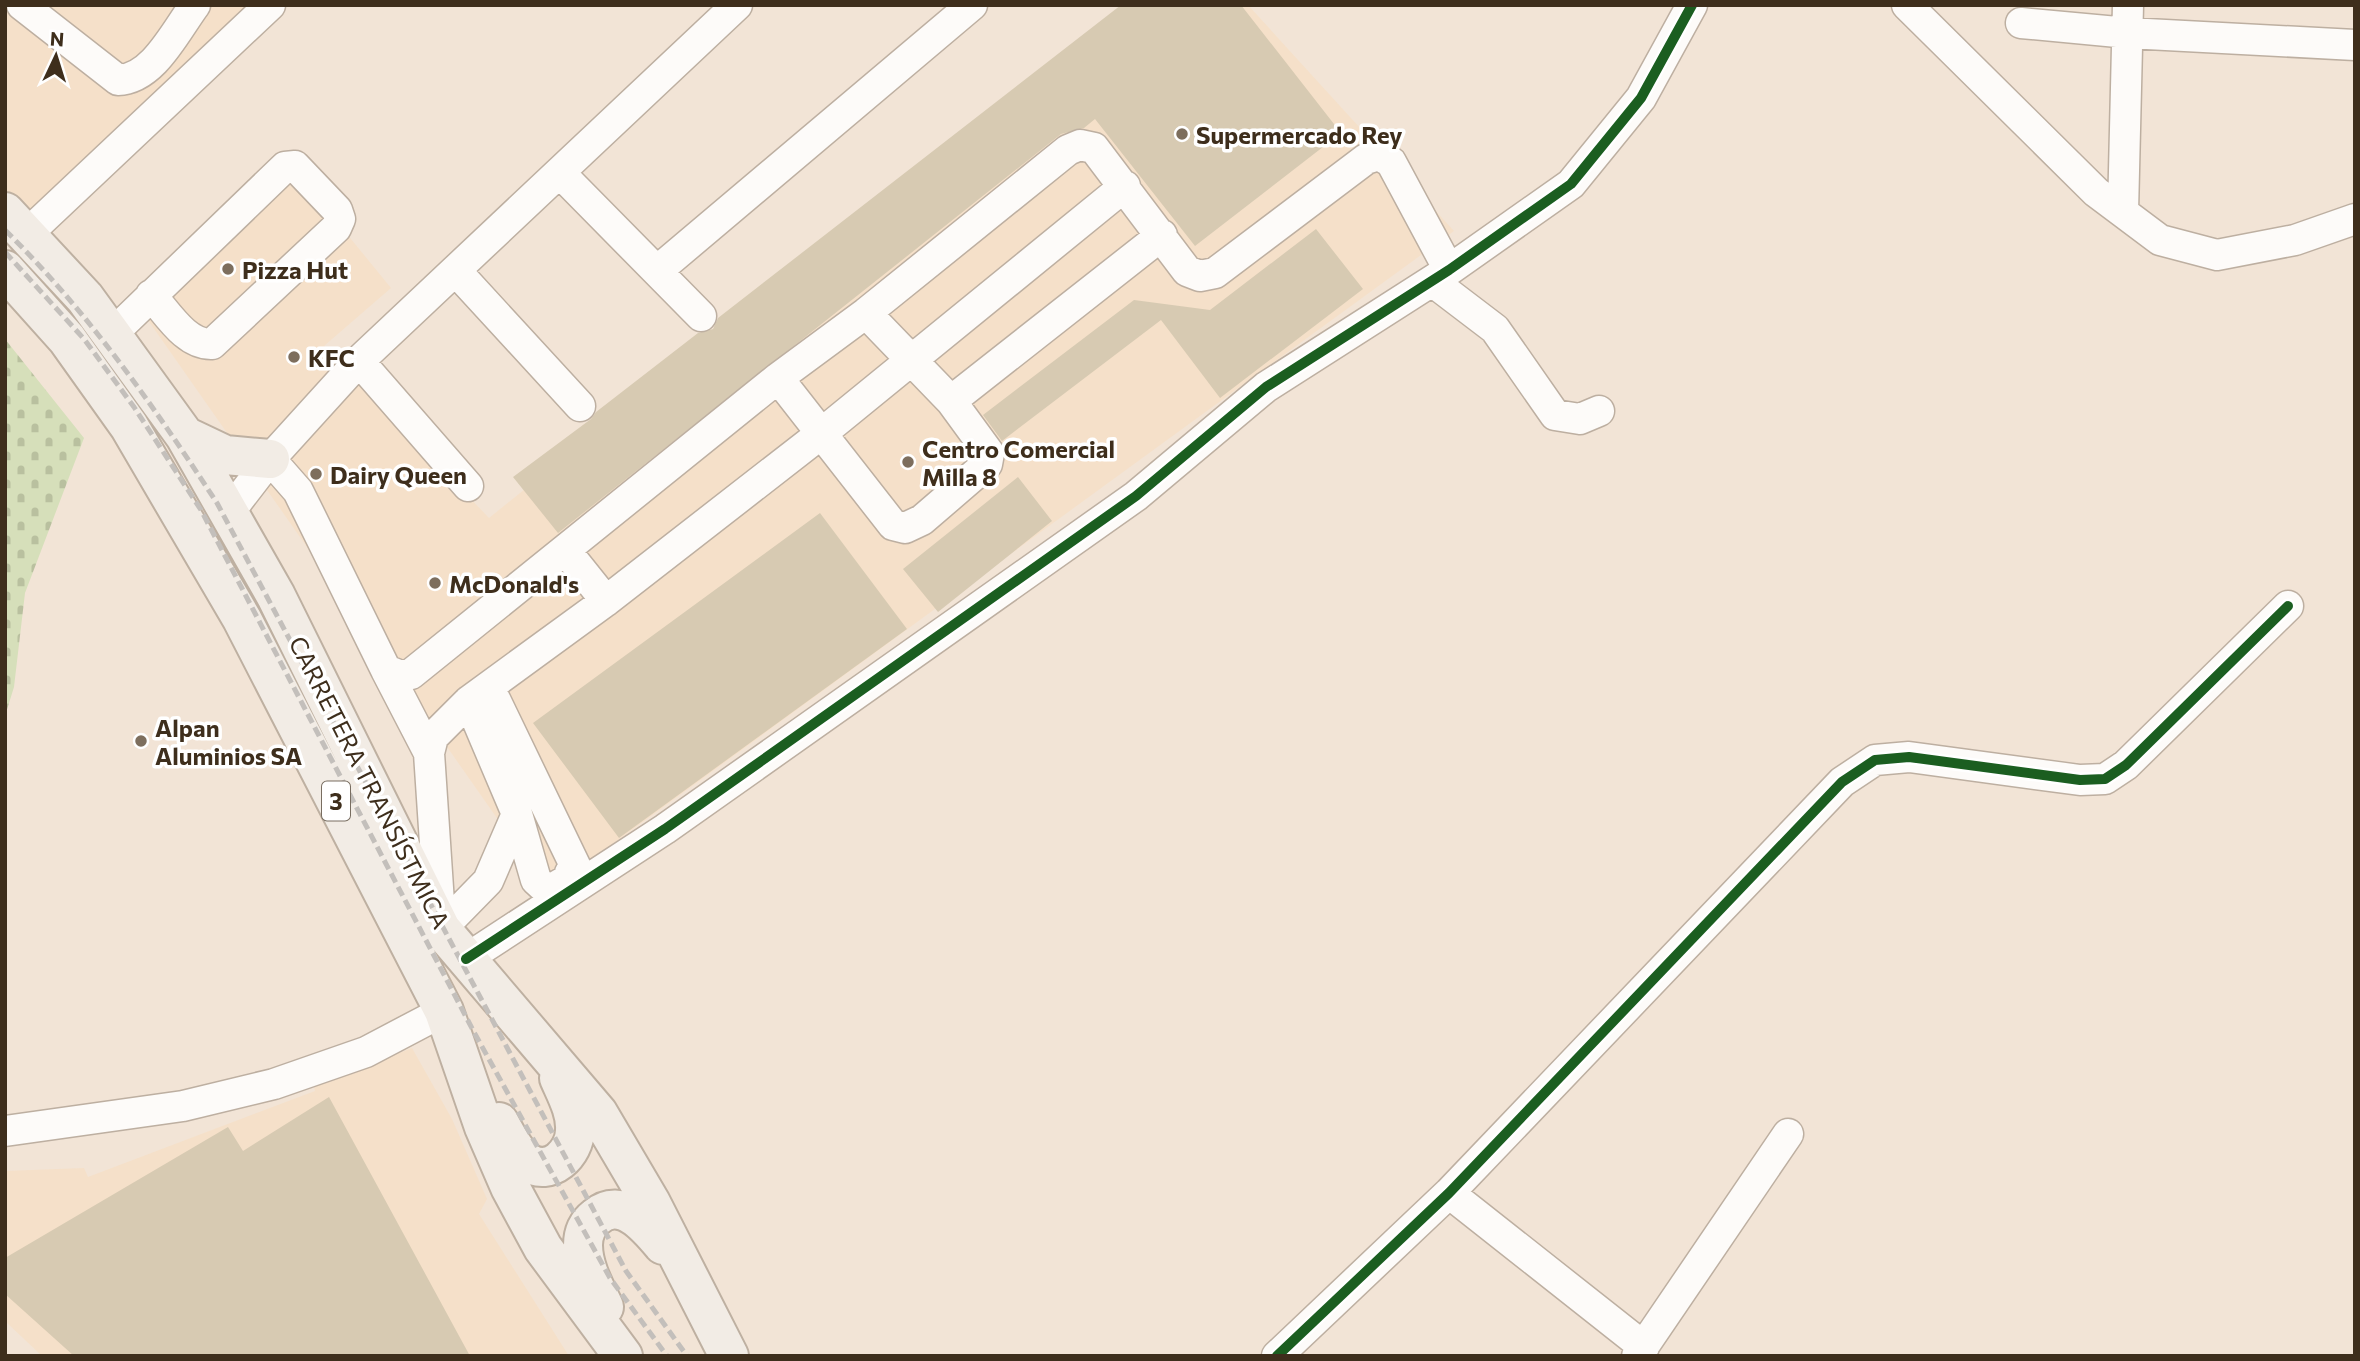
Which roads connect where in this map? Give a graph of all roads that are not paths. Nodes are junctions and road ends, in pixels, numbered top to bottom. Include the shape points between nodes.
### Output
1 (22, 5) edge
2 (195, 5) edge
3 (270, 5) edge
4 (737, 5) edge
5 (972, 5) edge
6 (1692, 5) edge
7 (1907, 5) edge
8 (2128, 19) edge
9 (2021, 23) dead end
10 (2355, 45) edge
11 (560, 173) junction
12 (1125, 186) junction
13 (2123, 212) junction
14 (2355, 219) edge
15 (16, 223) edge
16 (1162, 235) junction
17 (5, 270) edge
18 (456, 271) junction
19 (657, 271) junction
20 (1441, 275) junction
21 (151, 295) junction
22 (866, 313) junction
23 (701, 316) dead end
24 (112, 334) junction
25 (359, 361) junction
26 (912, 362) junction
27 (778, 377) junction
28 (951, 401) junction
29 (580, 406) dead end
30 (1599, 411) dead end
31 (822, 433) junction
32 (185, 436) junction
33 (270, 459) junction
34 (468, 486) dead end
35 (230, 511) junction
36 (566, 551) junction
37 (606, 601) junction
38 (2288, 606) dead end
39 (386, 670) junction
40 (479, 694) junction
41 (429, 753) junction
42 (517, 814) junction
43 (578, 871) junction
44 (441, 929) junction
45 (466, 959) junction
46 (444, 1010) junction
47 (460, 1053) junction
48 (550, 1054) junction
49 (5, 1131) edge
50 (1788, 1133) dead end
51 (1449, 1193) junction
52 (683, 1268) junction
53 (1640, 1351) edge
54 (624, 1356) edge
55 (729, 1356) edge
56 (1277, 1356) edge

1 - 2 street via 118,80 145,71
3 - 15 street
4 - 11 street
5 - 19 street
6 - 20 street via 1641,98 1571,184
7 - 13 street via 2096,192
8 - 9 street
8 - 10 street
8 - 13 street
11 - 18 street
11 - 19 street
12 - 16 street
12 - 22 street via 1094,148 1080,145 1068,150
12 - 26 street
13 - 14 street via 2160,240 2217,255 2295,240
15 - 24 main road, CARRETERA TRANSÍSTMICA / 3
16 - 20 street via 1187,271 1200,276 1215,273 1366,159 1379,155 1391,162
16 - 28 street
17 - 46 main road, CARRETERA TRANSÍSTMICA / 3 via 67,339 129,426 242,619
18 - 25 street
18 - 29 street
19 - 23 street
20 - 30 street via 1495,329 1555,415 1580,419
20 - 43 street via 1266,387 1136,496 665,829
21 - 21 street via 289,164 337,210 336,228 212,344 192,340
21 - 24 street
22 - 26 street
22 - 27 street
24 - 32 main road, CARRETERA TRANSÍSTMICA / 3
25 - 33 street
25 - 34 street
26 - 28 street
26 - 31 street
27 - 31 street
27 - 36 street
28 - 31 street via 989,453 987,464 922,520 905,528 893,524
31 - 37 street
32 - 33 main road via 225,455
32 - 35 main road, CARRETERA TRANSÍSTMICA / 3
33 - 35 street
33 - 39 street via 298,491
35 - 44 main road, CARRETERA TRANSÍSTMICA / 3
36 - 37 street
36 - 39 street via 411,674 401,676
37 - 40 street
38 - 51 street via 2126,765 2105,779 2080,780 1909,757 1875,760 1842,782
39 - 41 street
40 - 41 street via 433,737
40 - 42 street
40 - 43 street
41 - 44 street
42 - 43 street via 536,880 548,891
42 - 44 street via 488,881
43 - 45 street
44 - 45 main road, CARRETERA TRANSÍSTMICA / 3
45 - 48 main road, CARRETERA TRANSÍSTMICA / 3
46 - 47 main road, CARRETERA TRANSÍSTMICA / 3
46 - 49 street via 366,1052 274,1084 183,1106
47 - 48 main road via 513,1146 525,1160 542,1166 565,1157 575,1131 573,1112
47 - 54 main road, CARRETERA TRANSÍSTMICA / 3 via 484,1128 543,1248
48 - 52 main road, CARRETERA TRANSÍSTMICA / 3 via 598,1113 652,1203
50 - 53 street
51 - 53 street
51 - 56 street
52 - 54 main road via 646,1225 626,1212 600,1213 587,1227 582,1243 585,1263
52 - 55 main road, CARRETERA TRANSÍSTMICA / 3

